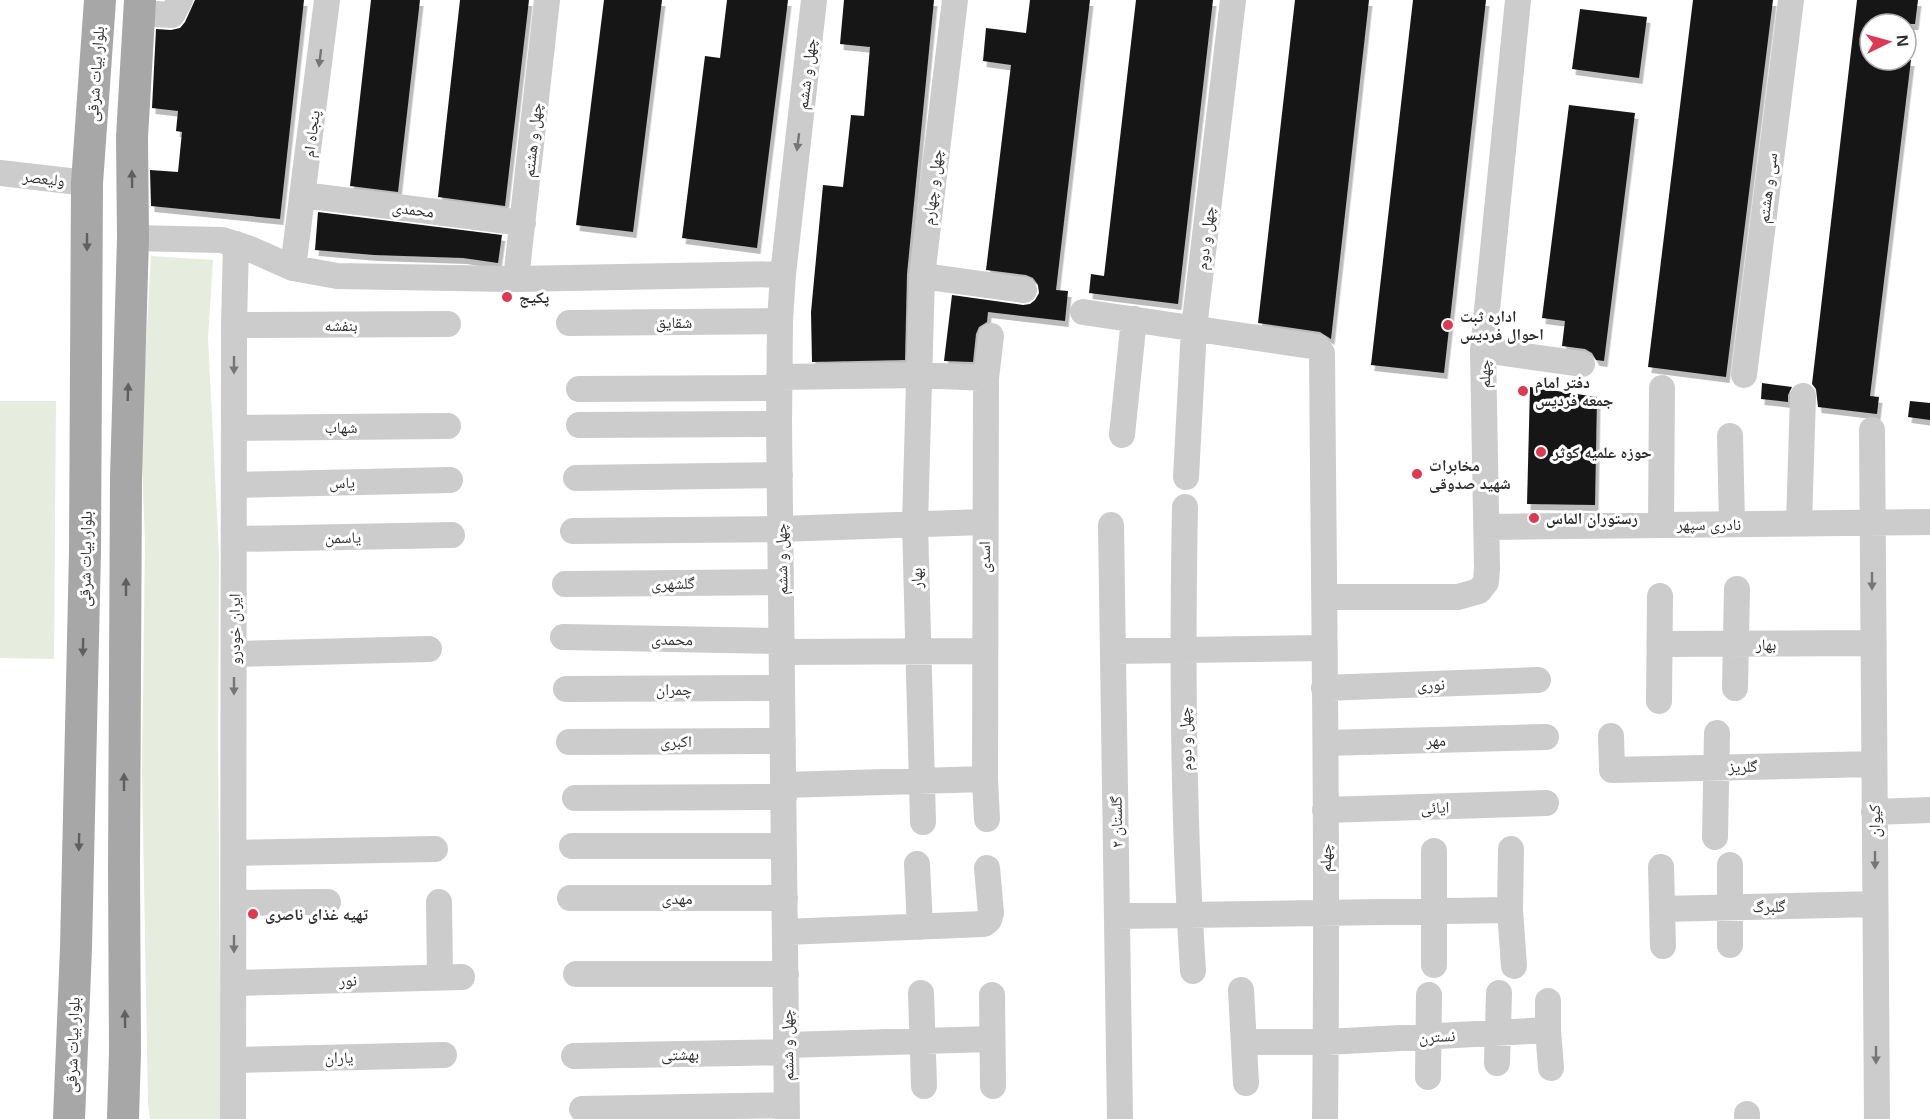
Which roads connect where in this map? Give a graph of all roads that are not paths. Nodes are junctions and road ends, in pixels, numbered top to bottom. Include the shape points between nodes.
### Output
1 (100, 0) edge
2 (180, 0) edge
3 (327, 0) edge
4 (547, 0) edge
5 (814, 0) edge
6 (955, 0) edge
7 (1233, 0) edge
8 (1518, 0) edge
9 (1791, 0) edge
10 (139, 6) edge
11 (0, 173) edge
12 (87, 183) junction
13 (303, 195) junction
14 (523, 223) junction
15 (133, 238) junction
16 (236, 244) junction
17 (293, 268) junction
18 (783, 274) junction
19 (922, 276) junction
20 (516, 279) junction
21 (1024, 290) dead end
22 (1083, 312) dead end
23 (1134, 319) junction
24 (780, 321) junction
25 (568, 323) dead end
26 (448, 324) dead end
27 (234, 325) junction
28 (1194, 328) junction
29 (991, 336) dead end
30 (1483, 350) junction
31 (1582, 364) dead end
32 (919, 375) junction
33 (1744, 375) dead end
34 (986, 378) junction
35 (779, 383) junction
36 (1662, 388) dead end
37 (579, 389) dead end
38 (1803, 396) dead end
39 (779, 424) junction
40 (579, 425) dead end
41 (448, 426) dead end
42 (127, 428) junction
43 (234, 428) junction
44 (1872, 430) dead end
45 (86, 431) junction
46 (1122, 435) dead end
47 (1730, 436) dead end
48 (780, 475) junction
49 (1186, 477) dead end
50 (126, 478) junction
51 (576, 478) dead end
52 (86, 480) junction
53 (450, 480) dead end
54 (234, 485) junction
55 (1185, 507) dead end
56 (984, 522) junction
57 (1930, 522) edge
58 (1799, 523) junction
59 (1872, 523) junction
60 (915, 524) junction
61 (1661, 524) junction
62 (1732, 524) junction
63 (1111, 525) dead end
64 (1487, 527) junction
65 (780, 529) junction
66 (573, 531) dead end
67 (452, 535) dead end
68 (234, 540) junction
69 (781, 582) junction
70 (565, 584) dead end
71 (1737, 589) dead end
72 (1660, 596) dead end
73 (1324, 597) junction
74 (563, 638) dead end
75 (1660, 644) junction
76 (1737, 644) junction
77 (1873, 644) junction
78 (782, 647) junction
79 (429, 648) dead end
80 (1323, 648) junction
81 (917, 650) junction
82 (1182, 650) junction
83 (984, 651) junction
84 (1113, 651) junction
85 (234, 654) junction
86 (1538, 680) dead end
87 (783, 688) junction
88 (1324, 688) junction
89 (1735, 688) dead end
90 (566, 689) dead end
91 (1659, 701) dead end
92 (1717, 733) dead end
93 (1611, 736) dead end
94 (1546, 737) dead end
95 (783, 741) junction
96 (569, 742) dead end
97 (1326, 743) junction
98 (1874, 765) junction
99 (1715, 767) junction
100 (985, 779) junction
101 (921, 782) junction
102 (784, 791) junction
103 (575, 798) dead end
104 (1546, 803) dead end
105 (1325, 810) junction
106 (1930, 810) edge
107 (1874, 812) junction
108 (987, 819) dead end
109 (922, 822) dead end
110 (1715, 837) dead end
111 (572, 846) dead end
112 (784, 846) junction
113 (435, 849) dead end
114 (1511, 849) dead end
115 (1434, 851) dead end
116 (234, 853) junction
117 (917, 864) dead end
118 (1730, 865) dead end
119 (1661, 867) dead end
120 (987, 868) dead end
121 (570, 898) dead end
122 (785, 898) junction
123 (328, 902) dead end
124 (439, 902) dead end
125 (234, 903) junction
126 (1875, 904) junction
127 (1730, 907) junction
128 (1662, 909) junction
129 (1510, 910) junction
130 (1434, 911) junction
131 (1326, 912) junction
132 (1189, 914) junction
133 (1117, 916) junction
134 (920, 927) junction
135 (785, 932) junction
136 (1730, 945) dead end
137 (1663, 946) dead end
138 (1434, 965) dead end
139 (1515, 966) dead end
140 (1193, 971) dead end
141 (576, 974) dead end
142 (786, 974) junction
143 (234, 983) junction
144 (1241, 990) dead end
145 (921, 993) dead end
146 (1499, 993) dead end
147 (992, 995) dead end
148 (1429, 995) dead end
149 (1548, 1001) dead end
150 (1548, 1030) junction
151 (1499, 1033) junction
152 (1430, 1036) junction
153 (991, 1039) junction
154 (922, 1041) junction
155 (1244, 1042) junction
156 (1326, 1042) junction
157 (787, 1048) junction
158 (126, 1052) junction
159 (444, 1055) dead end
160 (574, 1056) dead end
161 (233, 1059) junction
162 (1497, 1063) dead end
163 (1551, 1068) dead end
164 (1428, 1077) dead end
165 (1245, 1083) dead end
166 (924, 1086) dead end
167 (993, 1086) dead end
168 (582, 1109) dead end
169 (787, 1112) edge
170 (69, 1119) edge
171 (123, 1119) edge
172 (137, 1119) edge
173 (233, 1119) edge
174 (1120, 1119) edge
175 (1325, 1119) edge
176 (1877, 1119) edge

1 - 12 main road, بلوار بیات شرقی
2 - 10 street via 172,15
3 -> 13 street, پنجاه ام
4 - 14 street, چهل و هشتم
5 -> 18 street, چهل و ششم
6 - 19 street, چهل و چهارم
7 - 28 street, چهل و دوم
8 - 30 street, چهلم
9 - 33 street, سی و هشتم
15 -> 10 main road via 132,137
11 - 12 street, ولیعصر
12 -> 45 main road, بلوار بیات شرقی
13 - 14 street, محمدی
13 - 17 street, پنجاه ام
14 - 20 street, چهل و هشتم
15 - 16 street via 222,240
42 -> 15 main road
16 - 17 street
16 - 27 street, ایران خودرو
17 - 20 street via 337,276
18 - 20 street
18 - 24 street, چهل و ششم
19 - 21 street
19 - 32 street, چهل و چهارم
22 - 23 street, چهلم
23 - 28 street, چهلم
23 - 46 street
24 - 25 street, شقایق
24 - 35 street, چهل و ششم
26 - 27 street, بنفشه
27 -> 43 street, ایران خودرو
28 - 49 street, چهل و دوم
28 - 73 street, چهلم via 1318,347 1322,353
29 - 34 street, اسدی
30 - 31 street
30 - 64 street, چهلم
32 - 34 street
32 - 35 street
32 - 60 street, بهار
34 - 56 street, اسدی
35 - 37 street
35 - 39 street, چهل و ششم
36 - 61 street
38 - 58 street
39 - 40 street
39 - 48 street, چهل و ششم
41 - 43 street, شهاب
42 - 45 main road via 106,438
42 - 50 main road
43 - 54 street, ایران خودرو
44 - 59 street, کیوان
45 - 52 main road, بلوار بیات شرقی
47 - 62 street
48 - 51 street
48 - 65 street, چهل و ششم
50 - 52 main road via 117,470 106,468
158 -> 50 main road
52 -> 170 main road, بلوار بیات شرقی
53 - 54 street, یاس
54 - 68 street, ایران خودرو
55 - 82 street, چهل و دوم
56 - 60 street
56 - 83 street, اسدی
57 - 59 street, نادری سپهر
58 - 59 street, نادری سپهر
58 - 62 street, نادری سپهر
59 -> 77 street, کیوان
60 - 65 street
60 - 81 street, بهار
61 - 62 street, نادری سپهر
61 - 64 street, نادری سپهر
63 - 84 street, گلستان ۲
64 - 73 street, چهلم via 1486,582 1479,591 1458,597
65 - 66 street
65 - 69 street, چهل و ششم
67 - 68 street, یاسمن
68 - 85 street, ایران خودرو
69 - 70 street, گلشهری
69 - 78 street, چهل و ششم
71 - 76 street
72 - 75 street
73 - 80 street, چهلم
74 - 78 street, محمدی
75 - 76 street, بهار
75 - 91 street
76 - 77 street, بهار
76 - 89 street
77 - 98 street, کیوان
78 - 81 street, محمدی
78 - 87 street, چهل و ششم
79 - 85 street
80 - 82 street
80 - 88 street, چهلم
81 - 83 street, محمدی
81 - 101 street, بهار
82 - 84 street
82 - 132 street, چهل و دوم
83 - 100 street, اسدی
84 - 133 street, گلستان ۲
85 -> 116 street, ایران خودرو
86 - 88 street, نوری
87 - 90 street, چمران
87 - 95 street, چهل و ششم
88 - 97 street, چهلم
92 - 99 street
93 - 99 street, گلریز via 1612,770
94 - 97 street, مهر
95 - 96 street, اکبری
95 - 102 street, چهل و ششم
97 - 105 street, چهلم
98 - 99 street, گلریز
98 - 107 street, کیوان
99 - 110 street
100 - 101 street
100 - 108 street, اسدی
101 - 102 street
101 - 109 street, بهار
102 - 103 street
102 - 112 street, چهل و ششم
104 - 105 street, ایائی
105 - 131 street, چهلم
106 - 107 street
107 -> 126 street, کیوان
111 - 112 street
112 - 122 street, چهل و ششم
113 - 116 street
114 - 129 street
115 - 130 street
116 - 125 street, ایران خودرو
117 - 134 street
118 - 127 street
119 - 128 street
120 - 134 street via 989,920 984,924
121 - 122 street, مهدی
122 - 135 street, چهل و ششم
123 - 125 street
124 - 143 street, نور via 451,977
125 -> 143 street, ایران خودرو
126 - 127 street, گلبرگ
126 -> 176 street, کیوان
127 - 128 street, گلبرگ
127 - 136 street
128 - 137 street
129 - 130 street
129 - 139 street
130 - 131 street
130 - 138 street
131 - 132 street
131 - 156 street, چهلم
132 - 133 street
132 - 140 street, چهل و دوم
133 - 174 street, گلستان ۲
134 - 135 street
135 - 142 street, چهل و ششم
141 - 142 street
142 - 157 street, چهل و ششم
143 - 161 street, ایران خودرو
144 - 155 street
145 - 154 street
146 - 151 street
147 - 153 street
148 - 152 street
149 - 150 street
150 - 151 street, نسترن
150 - 163 street
151 - 152 street, نسترن
151 - 162 street
152 - 156 street, نسترن
152 - 164 street
153 - 154 street, بهشتی
153 - 167 street
154 - 157 street, بهشتی
154 - 166 street
155 - 156 street, نسترن
155 - 165 street
156 - 175 street, چهلم
157 - 160 street, بهشتی
157 - 169 street, چهل و ششم
158 - 171 main road
158 - 172 main road
159 - 161 street, یاران
161 - 173 street, ایران خودرو
168 - 169 street

